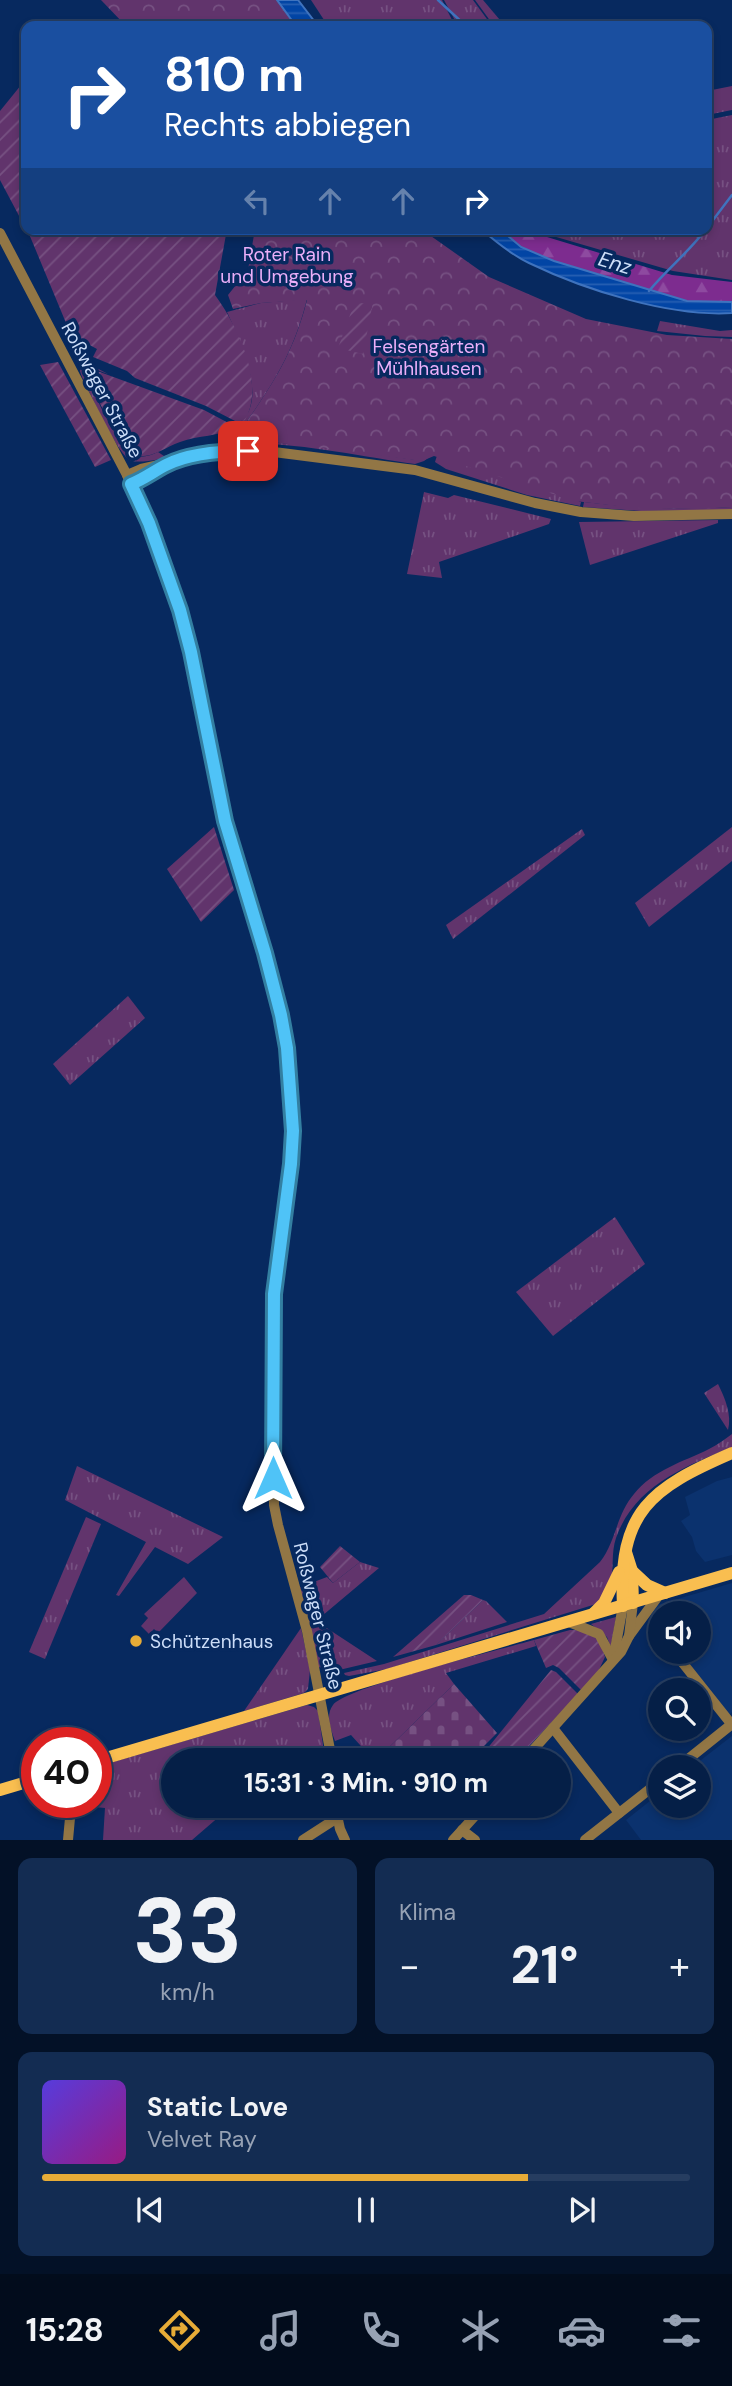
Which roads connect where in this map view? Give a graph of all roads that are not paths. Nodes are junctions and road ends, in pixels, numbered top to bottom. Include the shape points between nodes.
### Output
1 (0, 233) edge
2 (129, 479) junction
3 (732, 514) edge
4 (732, 1453) edge
5 (627, 1568) junction
6 (732, 1573) edge
7 (662, 1594) junction
8 (628, 1604) junction
9 (592, 1615) junction
10 (569, 1622) junction
11 (629, 1636) junction
12 (613, 1660) junction
13 (684, 1664) edge
14 (319, 1695) junction
15 (732, 1724) edge
16 (553, 1728) junction
17 (330, 1748) edge
18 (535, 1748) edge
19 (693, 1755) edge
20 (112, 1756) edge
21 (21, 1784) edge
22 (0, 1790) edge
23 (648, 1790) edge
24 (619, 1813) junction
25 (70, 1818) edge
26 (337, 1818) joint
27 (474, 1818) edge
28 (463, 1830) junction
29 (68, 1840) edge
30 (303, 1840) edge
31 (345, 1840) edge
32 (453, 1840) edge
33 (475, 1840) edge
34 (585, 1840) edge

1 - 2 street, Roßwager Straße
2 - 3 street via 167,464 222,452 282,453 415,470 574,511 634,516
2 - 14 street, Roßwager Straße via 180,610 225,821 265,953 287,1048 293,1131 274,1294 274,1494
4 - 5 main road via 687,1474 659,1492 640,1512 626,1551
5 - 7 main road
5 - 8 main road
5 - 9 main road
6 - 7 main road
7 - 8 main road
7 - 11 street
8 - 9 main road
8 - 11 street
8 - 12 street
9 - 10 main road
10 - 12 street via 599,1634
10 - 14 main road
11 - 12 street
12 - 16 street
13 - 15 street
14 - 17 street, Roßwager Straße
14 - 20 main road
15 - 19 street
16 - 18 street
16 - 24 street
21 - 22 main road
23 - 24 street
24 - 34 street
25 - 29 street
26 - 30 street
26 - 31 street
27 - 28 street
28 - 32 street
28 - 33 street

